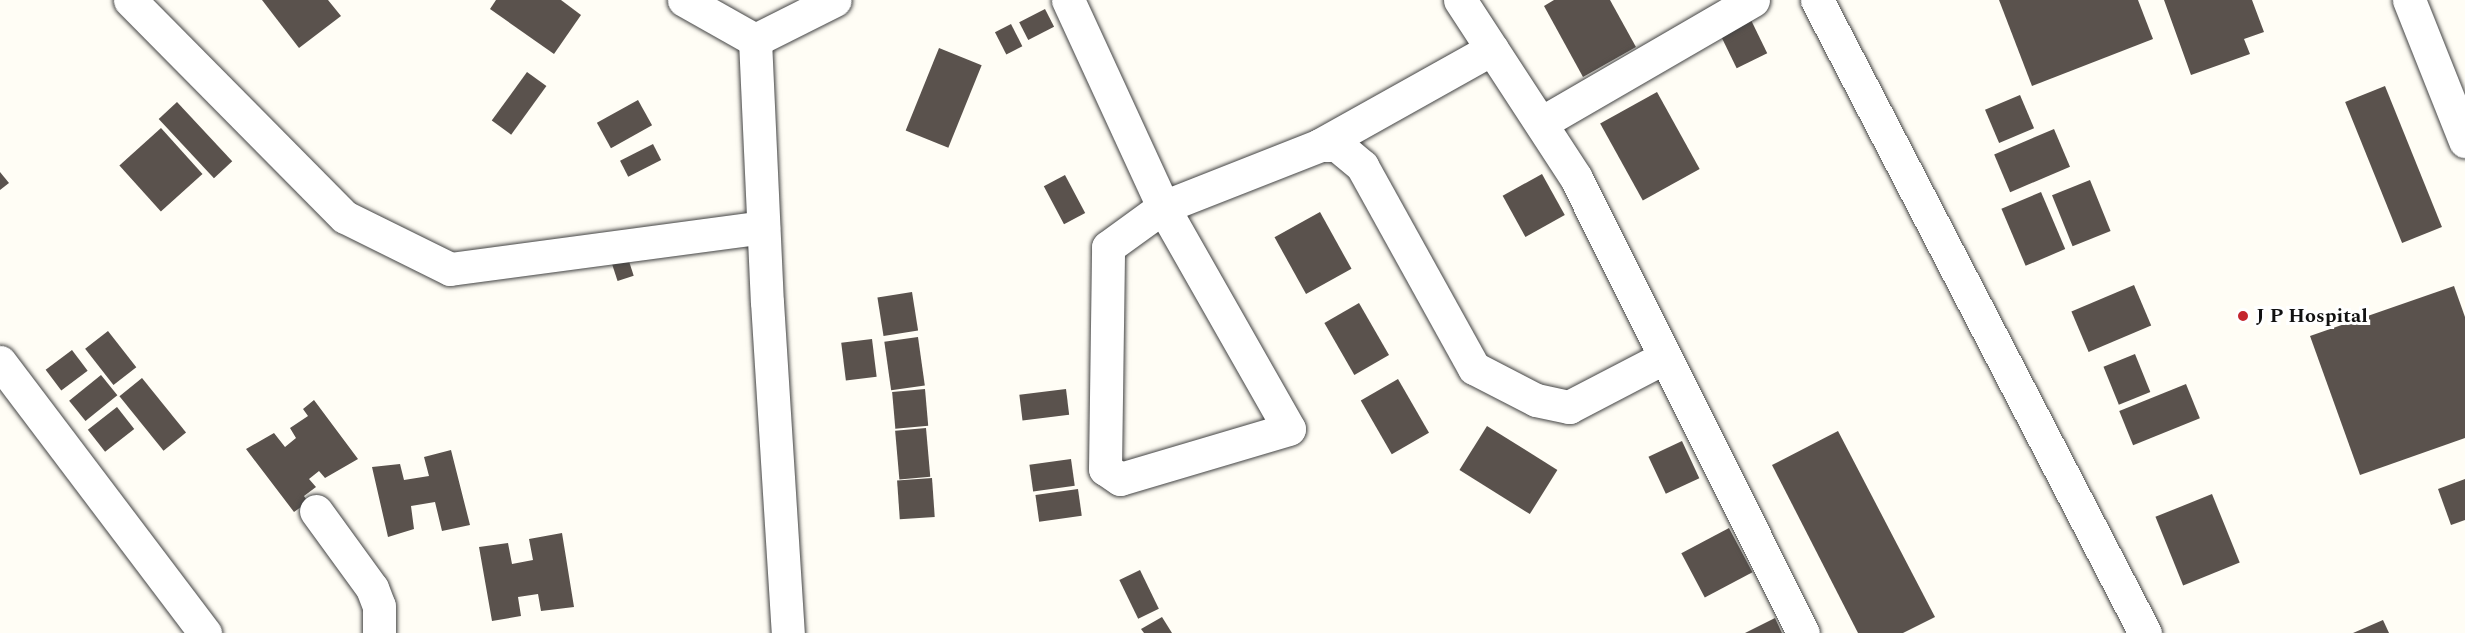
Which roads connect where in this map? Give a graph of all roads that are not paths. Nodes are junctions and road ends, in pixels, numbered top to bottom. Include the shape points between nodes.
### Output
1 (130, 0) edge
2 (684, 0) edge
3 (835, 0) edge
4 (1068, 0) edge
5 (1460, 0) edge
6 (1753, 0) edge
7 (1817, 0) edge
8 (2409, 0) edge
9 (755, 40) junction
10 (1492, 49) junction
11 (1541, 123) junction
12 (2465, 141) edge
13 (1320, 144) junction
14 (1163, 207) junction
15 (763, 227) junction
16 (1665, 357) junction
17 (0, 362) edge
18 (316, 511) dead end
19 (2141, 632) edge
20 (205, 633) edge
21 (379, 633) edge
22 (788, 633) edge
23 (1803, 633) edge

1 - 15 street via 345,217 450,269
2 - 9 street
3 - 9 street
4 - 14 street
5 - 10 street
6 - 11 street
7 - 19 street
8 - 12 street
9 - 15 street
10 - 11 street
10 - 13 street
11 - 16 street via 1576,178
13 - 14 street
13 - 16 street via 1337,145 1362,166 1474,368 1536,399 1569,407
14 - 14 street via 1108,247 1105,469 1120,479 1289,429
15 - 22 street
16 - 23 street
17 - 20 street
18 - 21 street via 372,588 379,606

